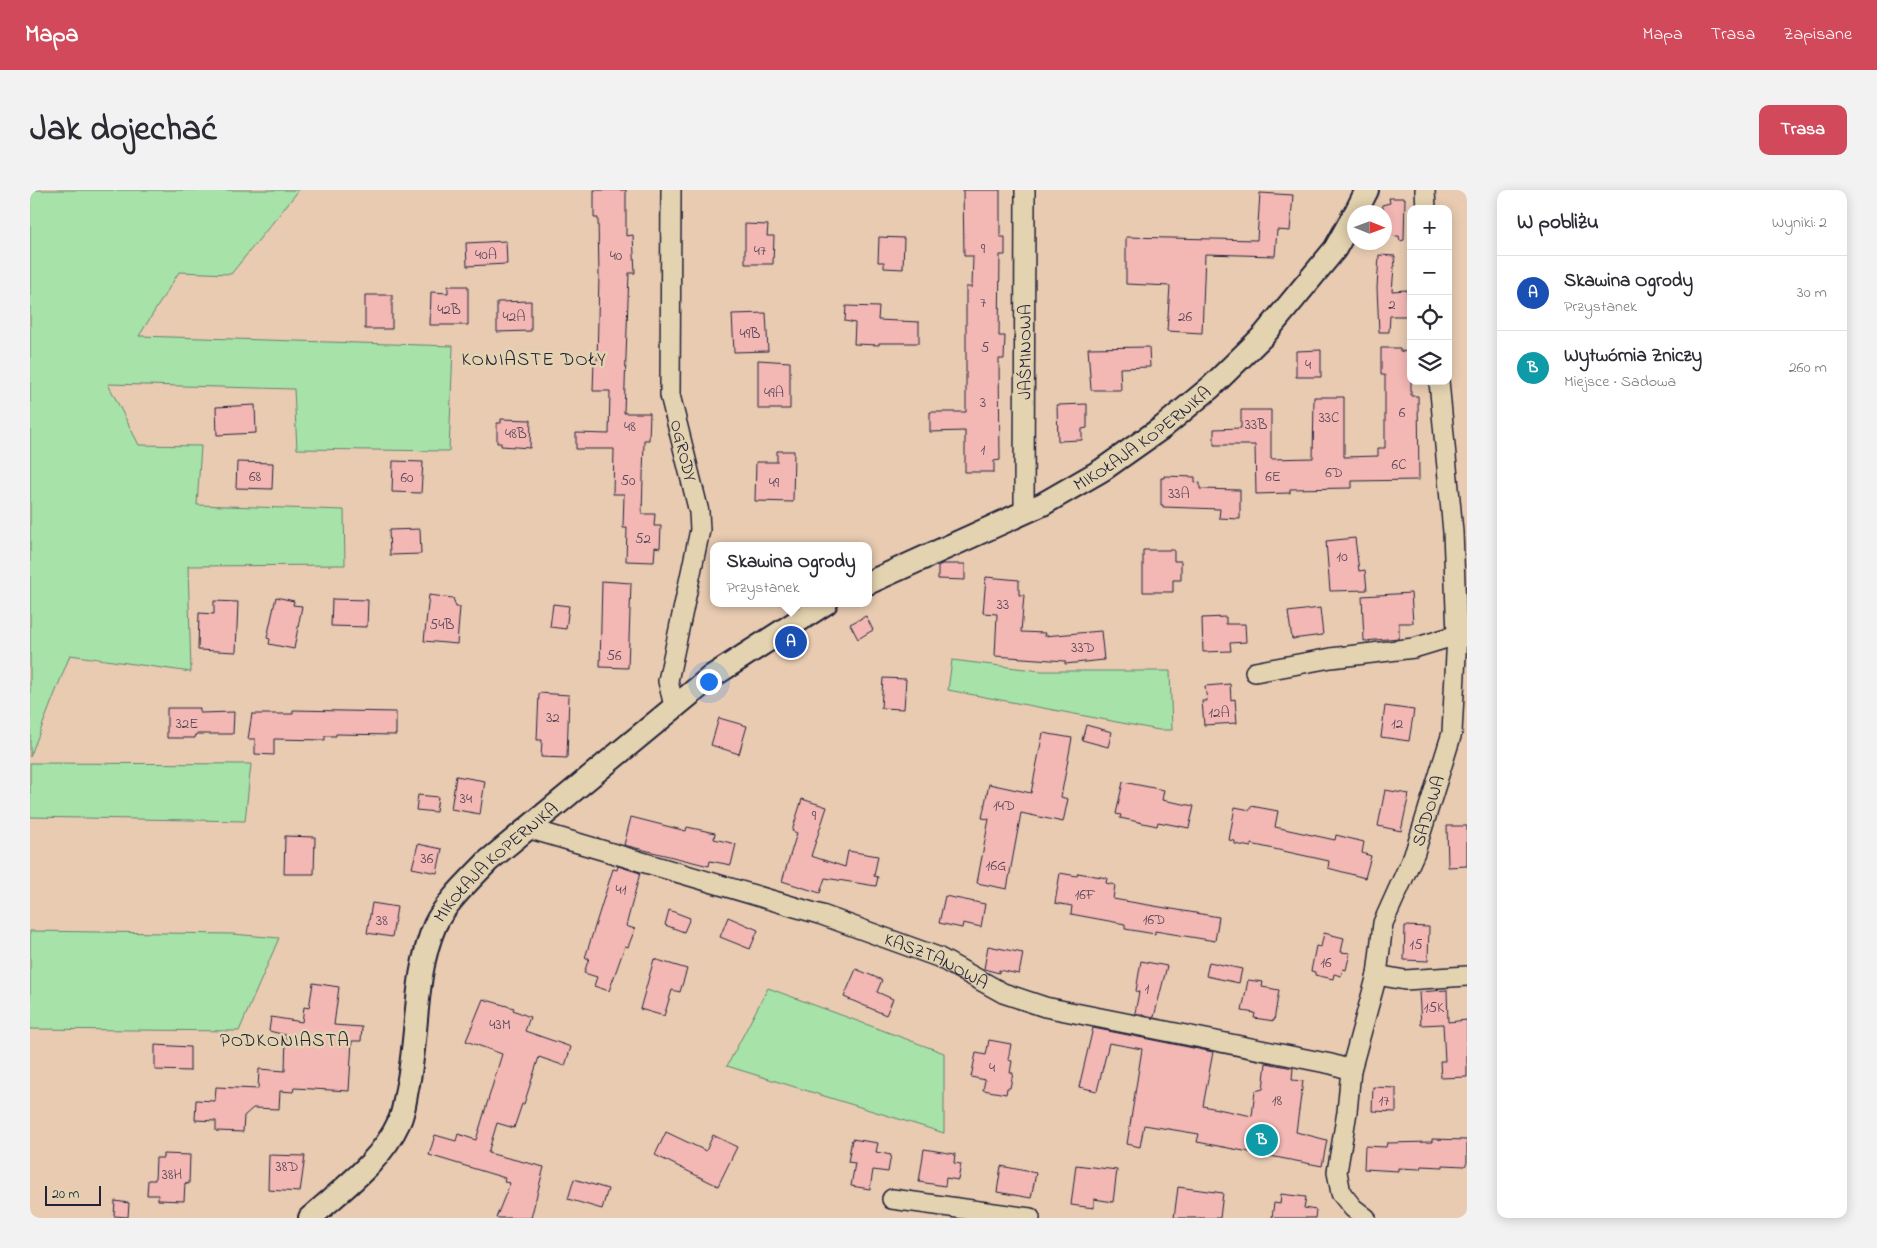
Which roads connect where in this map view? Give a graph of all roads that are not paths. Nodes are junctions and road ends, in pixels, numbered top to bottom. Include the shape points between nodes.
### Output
1 (671, 190) edge
2 (1025, 190) edge
3 (1367, 190) edge
4 (1426, 190) edge
5 (1360, 205) edge
6 (1426, 205) edge
7 (1347, 228) edge
8 (1439, 385) edge
9 (1024, 513) junction
10 (872, 581) edge
11 (820, 607) edge
12 (1457, 636) junction
13 (1255, 672) dead end
14 (674, 706) junction
15 (527, 828) junction
16 (1377, 975) junction
17 (1467, 976) edge
18 (1351, 1070) junction
19 (892, 1199) dead end
20 (1356, 1215) edge
21 (310, 1218) edge
22 (1030, 1218) edge

1 - 14 street, OGRODY via 670,394 699,512 700,530 668,681
2 - 9 street, JAŚMINOWA
3 - 5 street, MIKOŁAJA KOPERNIKA
4 - 6 street
7 - 9 street, MIKOŁAJA KOPERNIKA via 1335,249 1264,335 1211,386 1163,427 1102,470
8 - 12 street, SADOWA via 1453,532
9 - 10 street, MIKOŁAJA KOPERNIKA
11 - 14 street, MIKOŁAJA KOPERNIKA via 711,677
12 - 13 street via 1414,648 1330,658
12 - 16 street, SADOWA via 1452,734 1415,852 1383,923
14 - 15 street, MIKOŁAJA KOPERNIKA
15 - 18 street, KASZTANOWA via 822,915 938,957 1004,993 1045,1007
15 - 21 street, MIKOŁAJA KOPERNIKA via 488,861 436,923 423,961 411,1069 400,1120 373,1162
16 - 17 street via 1405,980
16 - 18 street, SADOWA
18 - 20 street, SADOWA via 1337,1172 1341,1193
19 - 22 street

